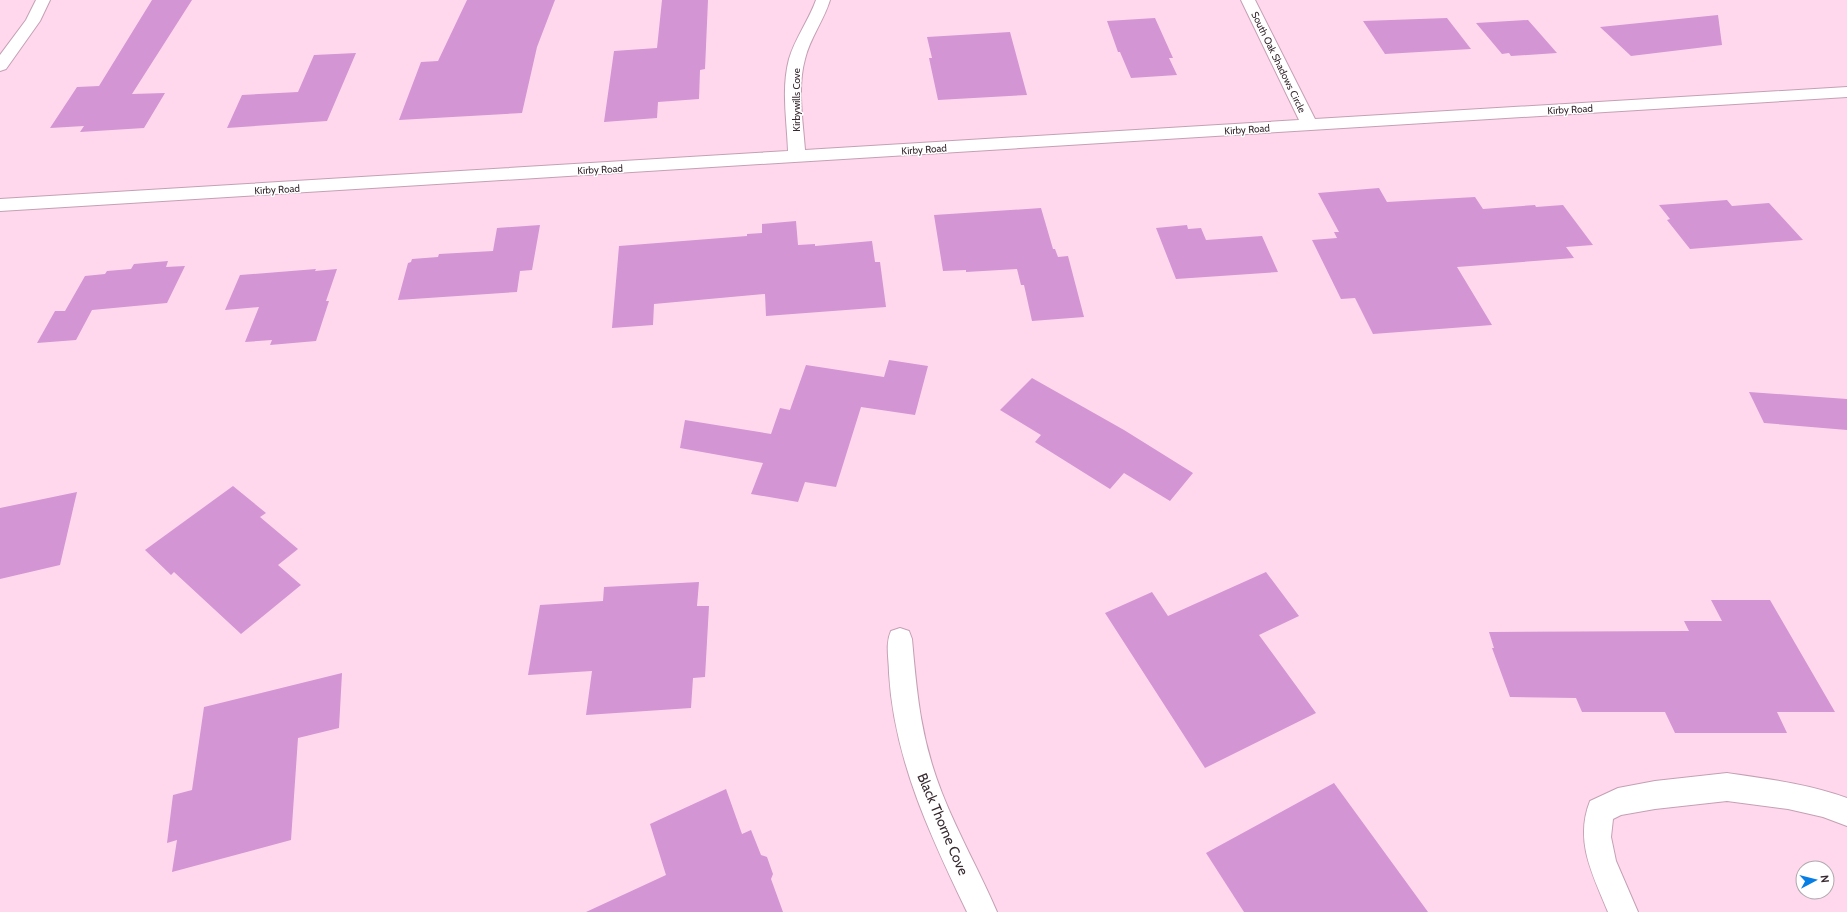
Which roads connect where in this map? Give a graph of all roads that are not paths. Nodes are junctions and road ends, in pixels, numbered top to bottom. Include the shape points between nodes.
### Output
1 (43, 0) edge
2 (823, 0) edge
3 (1248, 0) edge
4 (0, 66) edge
5 (1847, 92) edge
6 (1310, 125) junction
7 (797, 157) junction
8 (0, 206) edge
9 (900, 639) dead end
10 (1847, 812) edge
11 (982, 912) edge
12 (1623, 912) edge

1 - 4 street via 33,21
2 - 7 street, Kirbywills Cove via 797,60 794,84
3 - 6 street, South Oak Shadows Circle
5 - 6 street, Kirby Road
6 - 7 street, Kirby Road
7 - 8 street, Kirby Road
9 - 11 street, Black Thorne Cove via 906,716 925,788
10 - 12 street via 1816,801 1727,787 1618,802 1600,811 1597,837 1602,861

